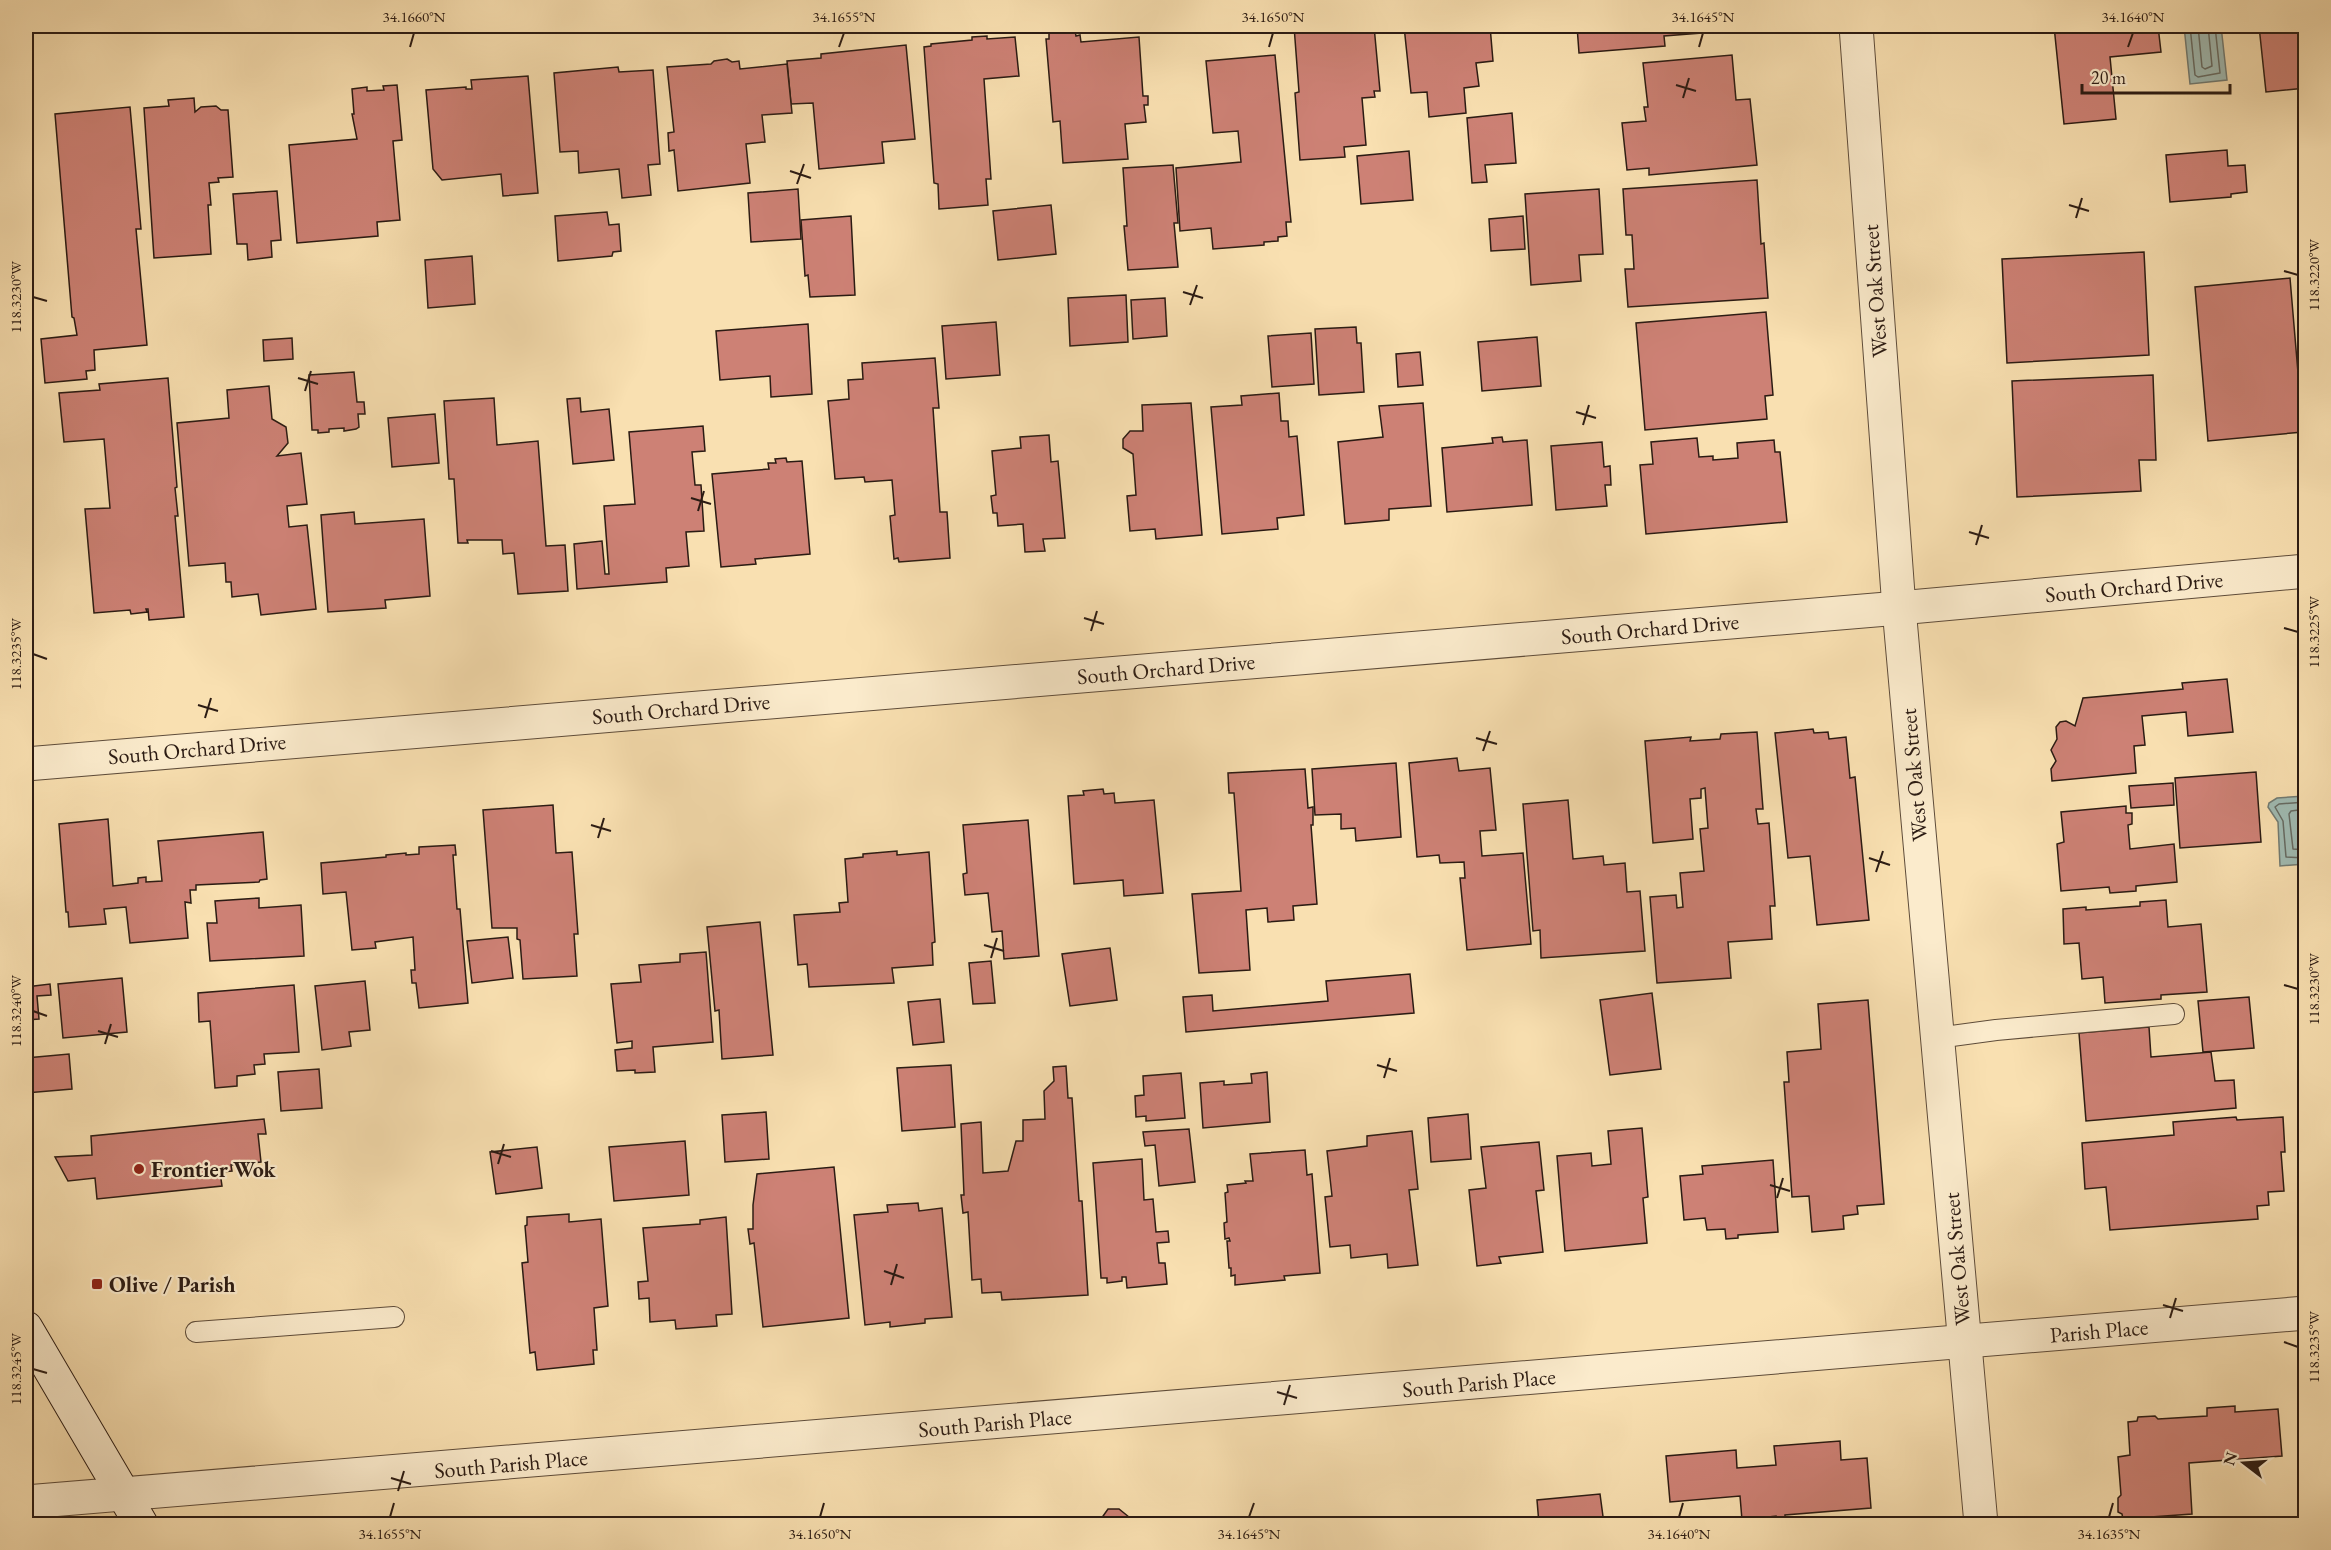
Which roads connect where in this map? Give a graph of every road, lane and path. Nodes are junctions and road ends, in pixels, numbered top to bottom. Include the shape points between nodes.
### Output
1 (1856, 26) edge
2 (2306, 571) edge
3 (1899, 608) junction
4 (26, 764) edge
5 (2174, 1014) dead end
6 (1937, 1038) junction
7 (2306, 1313) edge
8 (394, 1317) dead end
9 (26, 1328) edge
10 (196, 1332) dead end
11 (1964, 1343) junction
12 (122, 1494) junction
13 (26, 1502) edge
14 (141, 1524) edge
15 (1981, 1524) edge

1 - 3 street, West Oak Street
2 - 3 street, South Orchard Drive
3 - 4 street, South Orchard Drive
3 - 6 street, West Oak Street
5 - 6 lane
6 - 11 street, West Oak Street
7 - 11 street, Parish Place
8 - 10 lane
9 - 12 street
11 - 12 street, South Parish Place
11 - 15 street, West Oak Street
12 - 13 street, South Parish Place
12 - 14 street

